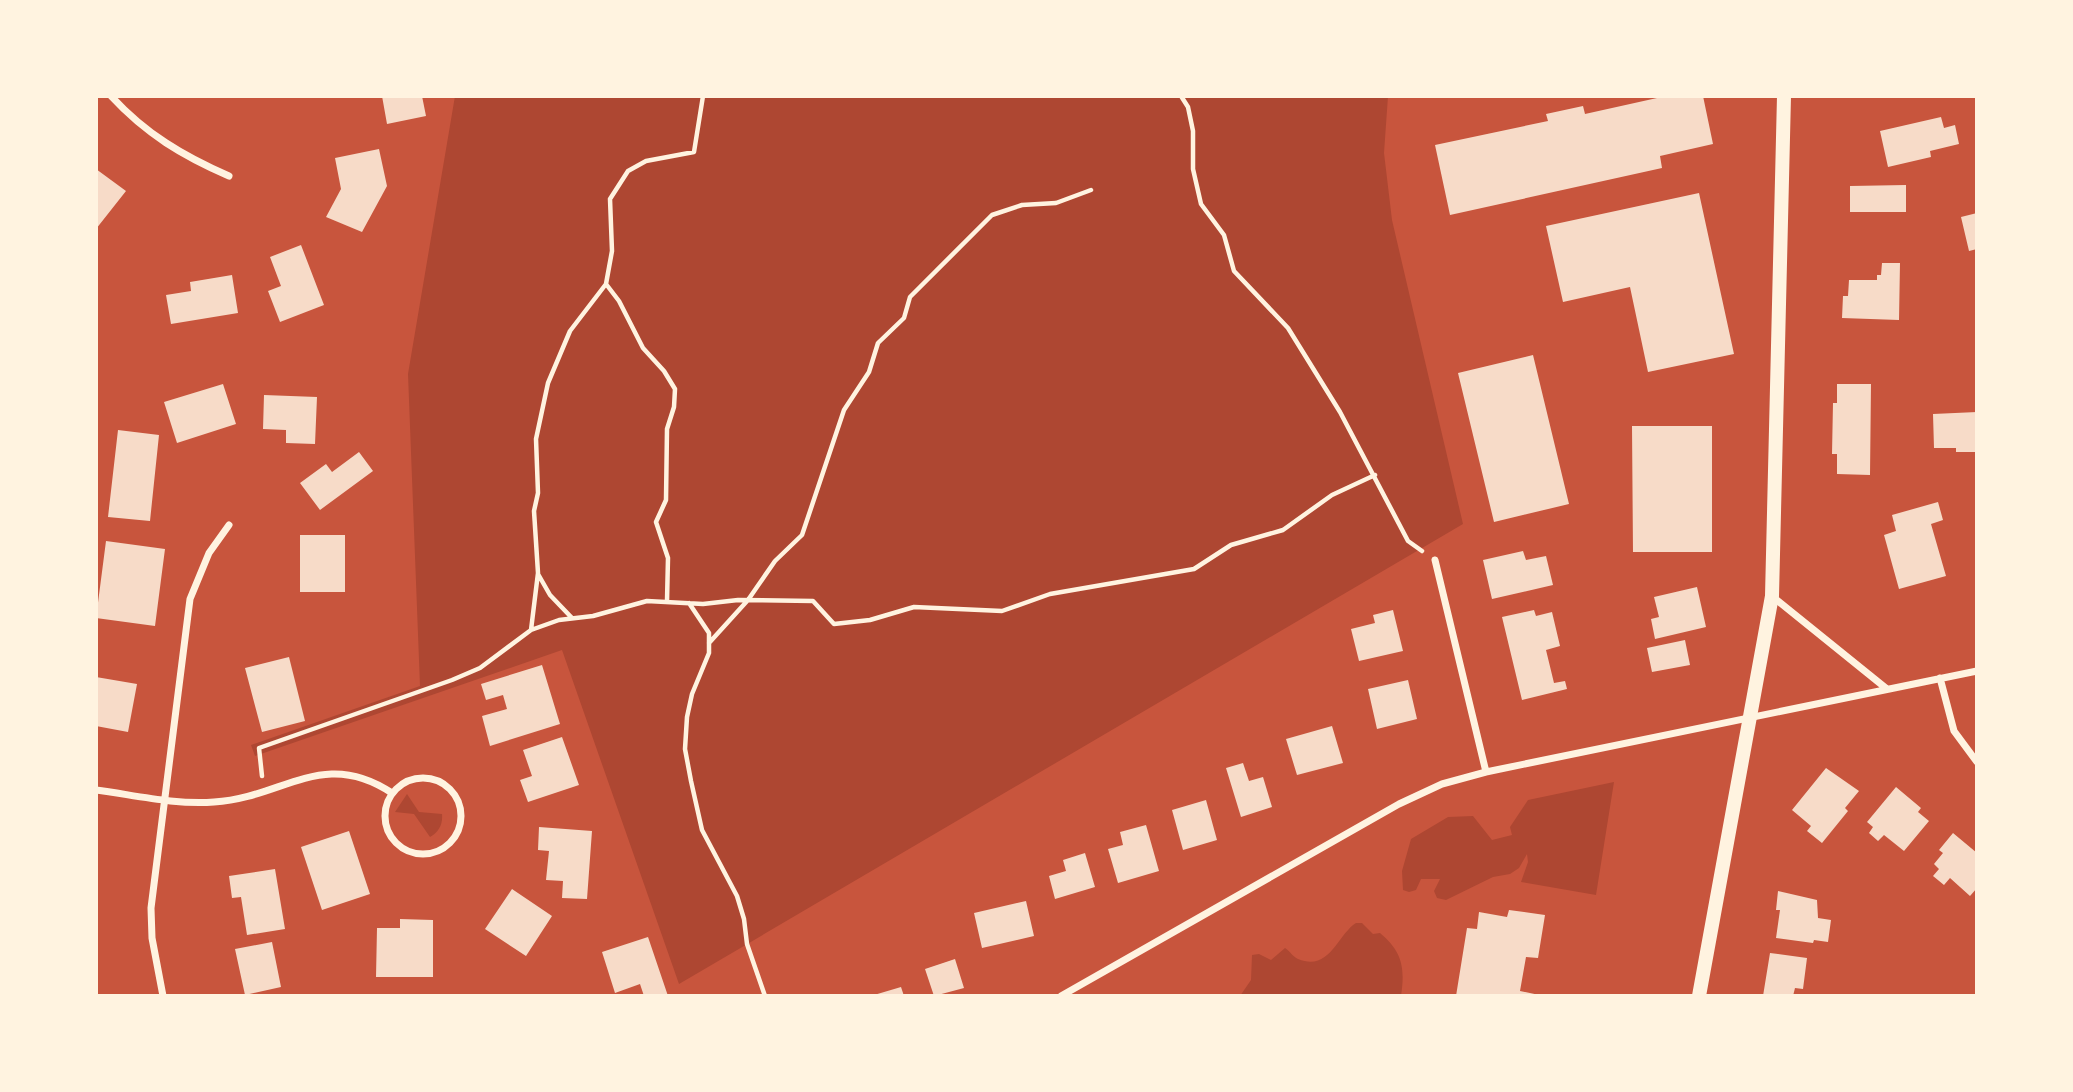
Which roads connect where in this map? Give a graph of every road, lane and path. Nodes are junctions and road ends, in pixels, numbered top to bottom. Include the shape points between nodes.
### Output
1 (111, 96) edge
2 (703, 96) edge
3 (1181, 96) edge
4 (1784, 96) edge
5 (229, 176) dead end
6 (1091, 190) dead end
7 (606, 284) junction
8 (1375, 475) junction
9 (229, 525) dead end
10 (1435, 560) joint
11 (538, 573) junction
12 (1772, 596) junction
13 (748, 600) junction
14 (667, 601) junction
15 (688, 603) junction
16 (572, 618) junction
17 (531, 630) junction
18 (709, 643) junction
19 (1977, 671) edge
20 (1940, 678) junction
21 (1887, 689) junction
22 (1750, 718) junction
23 (1977, 762) edge
24 (1486, 772) junction
25 (96, 790) edge
26 (264, 791) junction
27 (392, 793) junction
28 (164, 799) junction
29 (163, 996) edge
30 (765, 996) edge
31 (1061, 996) edge
32 (1699, 996) edge

1 - 5 street via 164,144
2 - 7 path via 694,152 646,161 628,171 614,190
3 - 8 path via 1194,131 1193,169 1201,204 1224,235 1234,271 1287,328
4 - 12 main road
6 - 13 path via 1056,203 1022,205 992,215 910,297 904,318 878,343 869,372 844,410 802,535 775,561
7 - 11 path via 570,331 548,383 536,439
7 - 14 path via 620,301 643,348 675,389 667,429 666,500 656,522 668,558
8 - 10 path via 1408,541
8 - 13 path via 1332,495 1283,530 1231,545 1194,569 1050,594 1002,611 914,607 870,620 834,624 813,601
9 - 28 street via 209,553 190,599
10 - 24 street
11 - 16 path via 550,595
11 - 17 path
12 - 21 street
12 - 22 main road
13 - 15 path
13 - 18 path
14 - 15 path
14 - 16 path via 647,601
15 - 18 path via 701,618
16 - 17 path
17 - 26 path via 480,668 259,748
18 - 30 path via 692,694 685,749 702,830 737,896
19 - 20 street
20 - 21 street
20 - 23 street via 1954,731
21 - 22 street
22 - 24 street
22 - 32 main road
24 - 31 street via 1442,784 1399,804
25 - 28 street
26 - 27 street via 325,772 367,778
26 - 28 street via 212,803
27 - 27 street via 384,816 392,840 402,848 426,855 438,852 457,835 461,823 457,798 438,781 413,779
28 - 29 street via 150,923

